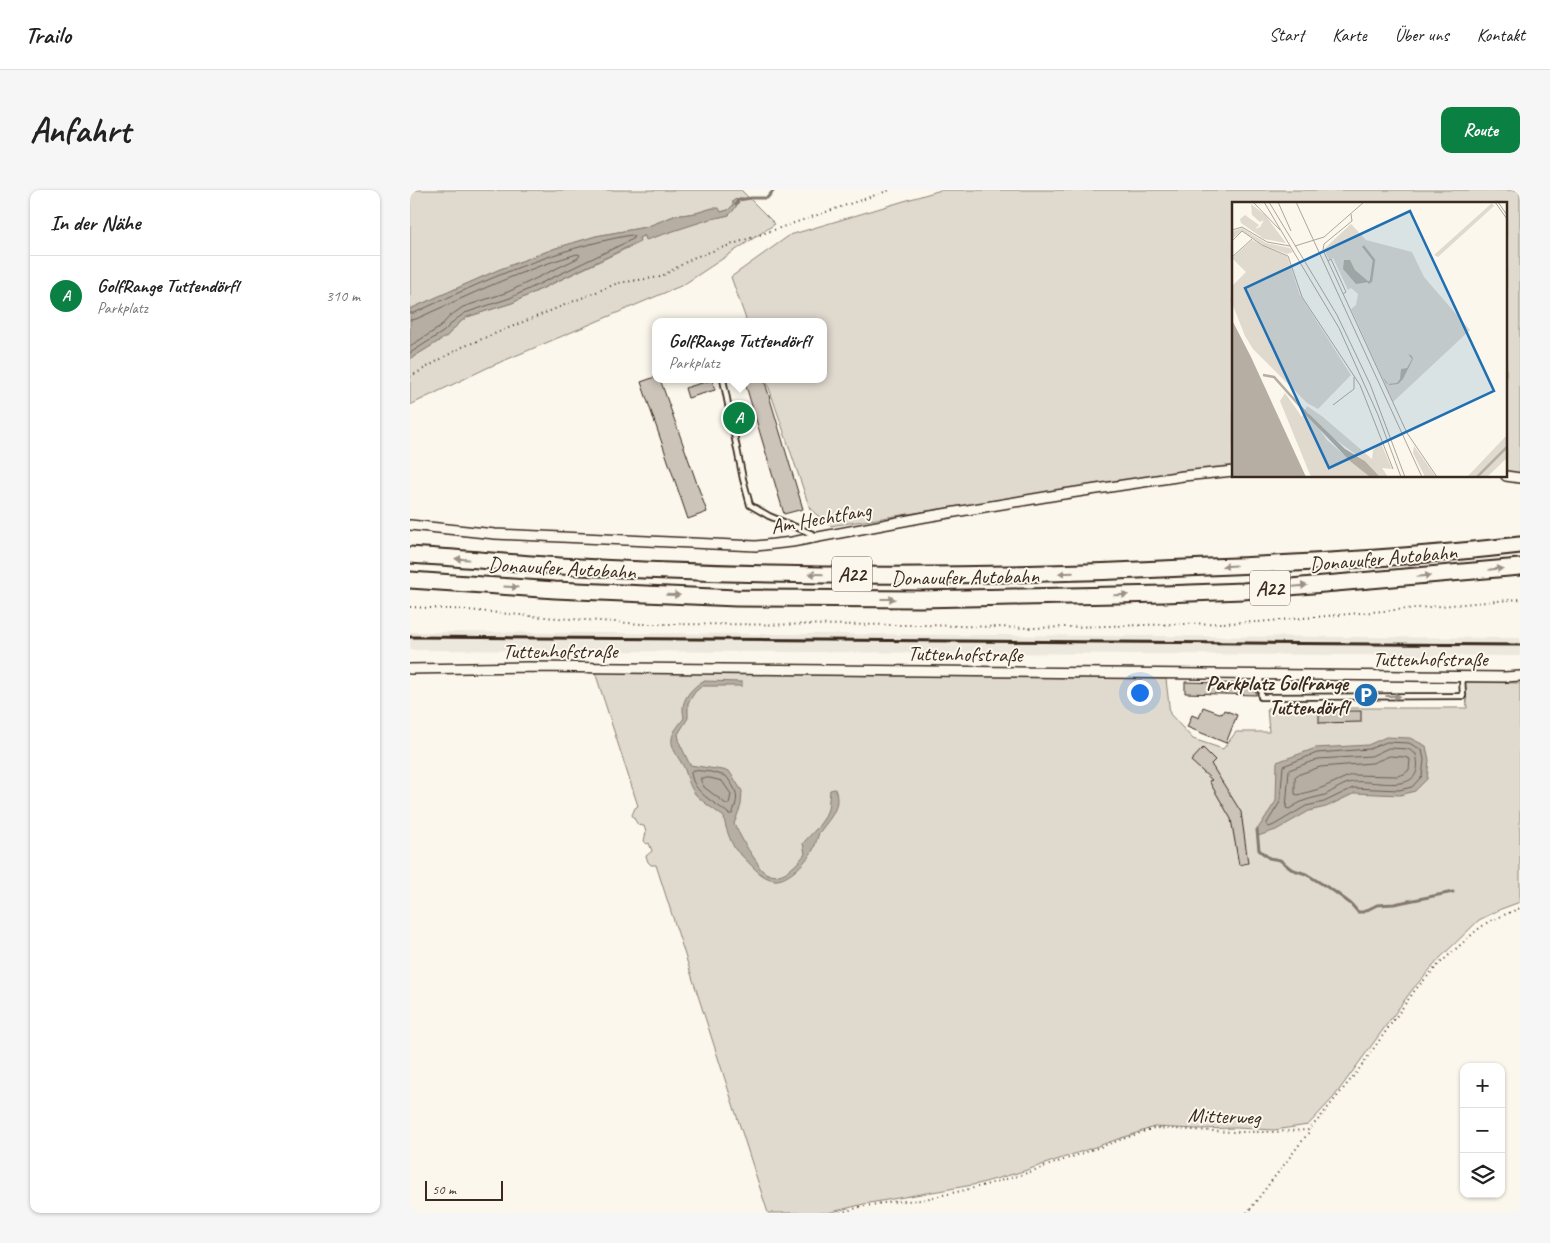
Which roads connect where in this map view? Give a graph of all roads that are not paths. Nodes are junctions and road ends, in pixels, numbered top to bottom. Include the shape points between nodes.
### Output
1 (724, 383) edge
2 (1232, 471) edge
3 (410, 525) edge
4 (820, 537) junction
5 (1520, 545) edge
6 (410, 555) edge
7 (1520, 567) edge
8 (410, 580) edge
9 (410, 669) edge
10 (1260, 676) junction
11 (1520, 676) edge
12 (1462, 677) junction

1 - 4 lane via 750,505
2 - 4 street, Am Hechtfang via 1057,495
3 - 4 street, Am Hechtfang via 496,534 756,546
5 -> 6 highway, Donauufer Autobahn / A22 via 1285,564 920,575 729,573 560,566
8 -> 7 highway, Donauufer Autobahn / A22 via 736,598 920,599 1243,591
9 - 10 street, Tuttenhofstraße via 529,667
10 - 12 street, Tuttenhofstraße
10 -> 12 lane via 1261,697 1463,696
11 - 12 street, Tuttenhofstraße

